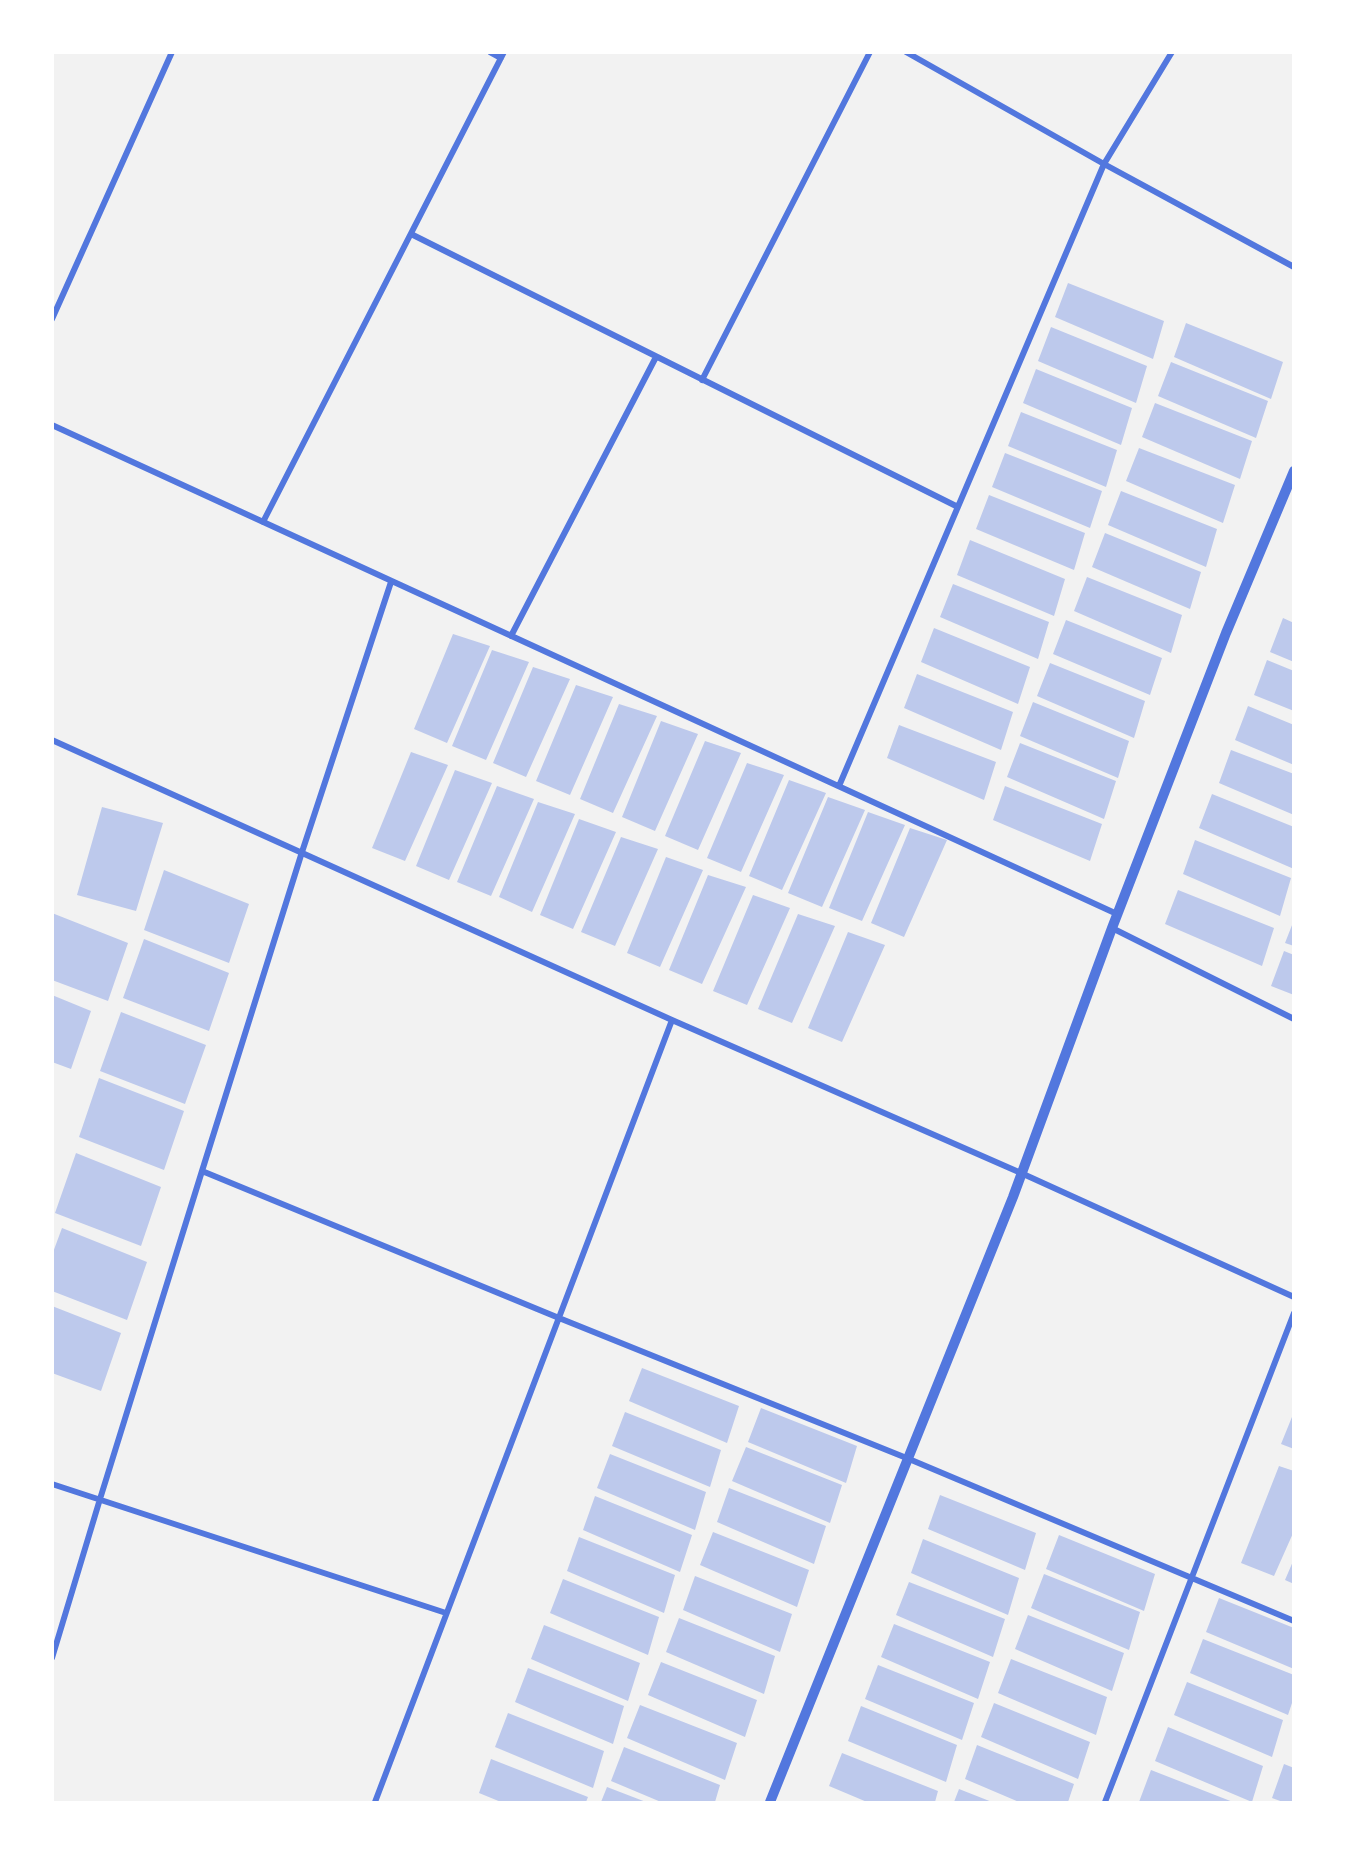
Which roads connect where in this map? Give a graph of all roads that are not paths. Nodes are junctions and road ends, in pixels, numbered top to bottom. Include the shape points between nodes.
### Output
1 (172, 52) edge
2 (490, 52) edge
3 (870, 52) edge
4 (906, 52) edge
5 (1172, 52) edge
6 (502, 55) edge
7 (1104, 164) junction
8 (411, 234) junction
9 (1293, 267) edge
10 (52, 320) edge
11 (656, 357) junction
12 (702, 380) junction
13 (54, 426) edge
14 (1293, 471) edge
15 (958, 507) junction
16 (263, 522) junction
17 (391, 582) junction
18 (511, 636) junction
19 (52, 740) edge
20 (839, 786) junction
21 (302, 852) junction
22 (1118, 914) junction
23 (1112, 928) junction
24 (1293, 1019) edge
25 (672, 1020) junction
26 (202, 1171) junction
27 (1021, 1173) junction
28 (1293, 1297) edge
29 (1293, 1313) edge
30 (559, 1318) junction
31 (909, 1459) junction
32 (52, 1484) edge
33 (100, 1499) junction
34 (1192, 1579) junction
35 (446, 1613) junction
36 (1293, 1621) edge
37 (52, 1658) edge
38 (375, 1803) edge
39 (770, 1803) edge
40 (1105, 1803) edge

1 - 10 street
2 - 6 street
3 - 12 street
4 - 7 street
5 - 7 street
6 - 8 street
7 - 9 street
7 - 15 street
8 - 11 street
8 - 16 street
11 - 12 street
11 - 18 street
12 - 15 street
13 - 16 street
14 - 22 street
15 - 20 street
16 - 17 street
17 - 18 street
17 - 21 street
18 - 20 street
19 - 21 street
20 - 22 street
21 - 25 street
21 - 26 street
22 - 23 street
23 - 24 street
23 - 27 street
25 - 27 street
25 - 30 street
26 - 30 street
26 - 33 street
27 - 28 street
27 - 31 street
29 - 34 street
30 - 31 street
30 - 35 street
31 - 34 street
31 - 39 street
32 - 33 street
33 - 35 street
33 - 37 street
34 - 36 street
34 - 40 street
35 - 38 street

